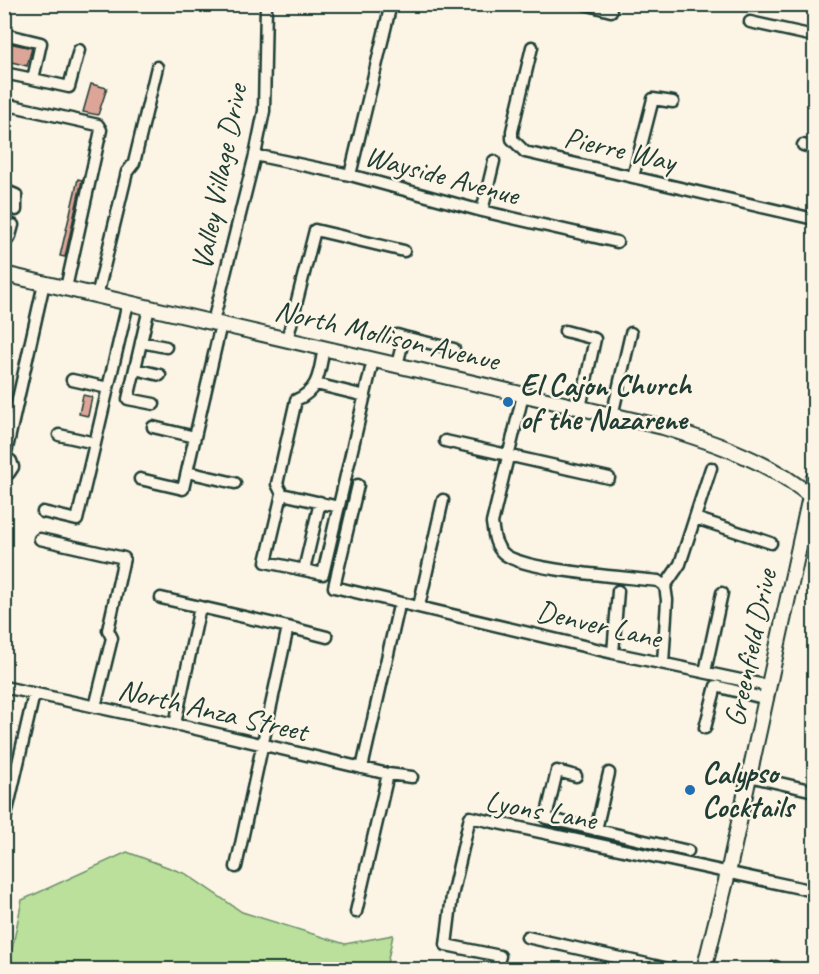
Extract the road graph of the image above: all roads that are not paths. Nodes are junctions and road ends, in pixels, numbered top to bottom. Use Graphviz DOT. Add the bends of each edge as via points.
graph roads {
  1 [pos="266,4"];
  2 [pos="391,4"];
  3 [pos="585,4"];
  4 [pos="611,11"];
  5 [pos="750,22"];
  6 [pos="4,34"];
  7 [pos="814,36"];
  8 [pos="531,47"];
  9 [pos="79,50"];
  10 [pos="157,66"];
  11 [pos="4,73"];
  12 [pos="33,79"];
  13 [pos="673,102"];
  14 [pos="4,104"];
  15 [pos="803,145"];
  16 [pos="814,148"];
  17 [pos="255,155"];
  18 [pos="494,161"];
  19 [pos="350,175"];
  20 [pos="633,177"];
  21 [pos="4,193"];
  22 [pos="16,210"];
  23 [pos="482,211"];
  24 [pos="814,219"];
  25 [pos="13,225"];
  26 [pos="617,242"];
  27 [pos="4,244"];
  28 [pos="404,251"];
  29 [pos="4,274"];
  30 [pos="44,283"];
  31 [pos="66,288"];
  32 [pos="97,296"];
  33 [pos="129,303"];
  34 [pos="149,308"];
  35 [pos="217,323"];
  36 [pos="565,332"];
  37 [pos="631,333"];
  38 [pos="287,340"];
  39 [pos="141,342"];
  40 [pos="166,347"];
  41 [pos="324,348"];
  42 [pos="454,349"];
  43 [pos="373,360"];
  44 [pos="397,365"];
  45 [pos="135,369"];
  46 [pos="160,375"];
  47 [pos="72,380"];
  48 [pos="316,384"];
  49 [pos="108,388"];
  50 [pos="524,395"];
  51 [pos="365,396"];
  52 [pos="154,404"];
  53 [pos="580,408"];
  54 [pos="612,416"];
  55 [pos="153,427"];
  56 [pos="59,435"];
  57 [pos="195,437"];
  58 [pos="445,441"];
  59 [pos="95,443"];
  60 [pos="509,455"];
  61 [pos="5,457"];
  62 [pos="711,468"];
  63 [pos="187,472"];
  64 [pos="4,475"];
  65 [pos="609,478"];
  66 [pos="814,478"];
  67 [pos="140,479"];
  68 [pos="235,483"];
  69 [pos="358,485"];
  70 [pos="282,494"];
  71 [pos="812,497"];
  72 [pos="443,500"];
  73 [pos="320,502"];
  74 [pos="339,507"];
  75 [pos="43,512"];
  76 [pos="695,518"];
  77 [pos="40,539"];
  78 [pos="771,543"];
  79 [pos="304,570"];
  80 [pos="664,586"];
  81 [pos="618,591"];
  82 [pos="722,593"];
  83 [pos="161,598"];
  84 [pos="419,606"];
  85 [pos="200,607"];
  86 [pos="398,610"];
  87 [pos="288,627"];
  88 [pos="327,637"];
  89 [pos="613,652"];
  90 [pos="663,663"];
  91 [pos="705,672"];
  92 [pos="4,687"];
  93 [pos="768,693"];
  94 [pos="34,694"];
  95 [pos="95,708"];
  96 [pos="175,724"];
  97 [pos="705,728"];
  98 [pos="262,745"];
  99 [pos="362,768"];
  100 [pos="609,773"];
  101 [pos="388,774"];
  102 [pos="576,776"];
  103 [pos="749,776"];
  104 [pos="412,777"];
  105 [pos="814,791"];
  106 [pos="4,824"];
  107 [pos="596,830"];
  108 [pos="688,851"];
  109 [pos="236,867"];
  110 [pos="728,873"];
  111 [pos="814,891"];
  112 [pos="356,912"];
  113 [pos="527,937"];
  114 [pos="496,969"];
  115 [pos="673,969"];
  116 [pos="704,969"];
  1 -- 17 [label="street, Valley Village Drive" via="264,111"];
  2 -- 19 [label="street"];
  3 -- 4 [label="street"];
  5 -- 7 [label="street"];
  6 -- 12 [label="street" via="41,43"];
  8 -- 20 [label="street, Pierre Way" via="512,131 515,143 525,152"];
  9 -- 12 [label="street" via="69,87"];
  10 -- 32 [label="street"];
  11 -- 12 [label="street"];
  13 -- 20 [label="street" via="653,99"];
  14 -- 31 [label="street" via="98,125 101,129"];
  15 -- 16 [label="street"];
  17 -- 19 [label="street, Wayside Avenue"];
  17 -- 35 [label="street, Valley Village Drive"];
  18 -- 23 [label="street"];
  19 -- 23 [label="street, Wayside Avenue"];
  20 -- 24 [label="street, Pierre Way"];
  21 -- 22 [label="street" via="16,195"];
  23 -- 26 [label="street, Wayside Avenue"];
  25 -- 27 [label="street"];
  28 -- 38 [label="street" via="315,230"];
  29 -- 30 [label="main road, North Mollison Avenue"];
  30 -- 31 [label="main road, North Mollison Avenue"];
  30 -- 61 [label="street"];
  31 -- 32 [label="main road, North Mollison Avenue"];
  32 -- 33 [label="main road, North Mollison Avenue"];
  33 -- 34 [label="main road, North Mollison Avenue"];
  33 -- 49 [label="street"];
  34 -- 35 [label="main road, North Mollison Avenue"];
  34 -- 39 [label="street"];
  35 -- 38 [label="main road, North Mollison Avenue"];
  35 -- 57 [label="street, Valley Village Drive"];
  36 -- 53 [label="street" via="595,339"];
  37 -- 54 [label="street"];
  38 -- 41 [label="main road, North Mollison Avenue"];
  39 -- 40 [label="street"];
  39 -- 45 [label="street"];
  41 -- 43 [label="main road, North Mollison Avenue"];
  41 -- 48 [label="street"];
  42 -- 44 [label="street" via="400,336"];
  43 -- 44 [label="main road, North Mollison Avenue"];
  43 -- 51 [label="street"];
  44 -- 50 [label="main road, North Mollison Avenue"];
  45 -- 46 [label="street"];
  45 -- 52 [label="street" via="128,399"];
  47 -- 49 [label="street"];
  48 -- 51 [label="street"];
  48 -- 70 [label="street" via="296,400 277,484"];
  49 -- 59 [label="street"];
  50 -- 53 [label="main road, North Mollison Avenue"];
  50 -- 60 [label="street"];
  51 -- 74 [label="street"];
  53 -- 54 [label="main road, North Mollison Avenue"];
  54 -- 71 [label="main road, North Mollison Avenue" via="716,443 751,459"];
  55 -- 57 [label="street"];
  56 -- 59 [label="street"];
  57 -- 63 [label="street, Valley Village Drive"];
  58 -- 60 [label="street"];
  59 -- 75 [label="street" via="77,520"];
  60 -- 65 [label="street"];
  60 -- 80 [label="street" via="492,523 495,543 504,554 546,568 658,581"];
  61 -- 64 [label="street" via="12,467"];
  62 -- 76 [label="street"];
  63 -- 67 [label="street" via="183,489"];
  63 -- 68 [label="street"];
  66 -- 71 [label="main road, Greenfield Drive"];
  69 -- 84 [label="street, Denver Lane" via="334,587"];
  70 -- 73 [label="street"];
  70 -- 79 [label="street" via="266,562"];
  71 -- 93 [label="main road, Greenfield Drive"];
  72 -- 84 [label="street"];
  73 -- 74 [label="street"];
  73 -- 79 [label="street"];
  74 -- 79 [label="street" via="323,574"];
  76 -- 78 [label="street"];
  76 -- 80 [label="street" via="680,564"];
  77 -- 95 [label="street" via="124,558 108,630 112,638"];
  80 -- 90 [label="street" via="667,600"];
  81 -- 89 [label="street"];
  82 -- 91 [label="street"];
  83 -- 85 [label="street"];
  84 -- 89 [label="street, Denver Lane"];
  85 -- 87 [label="street"];
  85 -- 96 [label="street"];
  86 -- 99 [label="street"];
  87 -- 88 [label="street"];
  87 -- 98 [label="street"];
  89 -- 90 [label="street, Denver Lane"];
  90 -- 91 [label="street, Denver Lane"];
  91 -- 93 [label="street, Denver Lane"];
  92 -- 94 [label="street, North Anza Street"];
  93 -- 97 [label="street" via="717,685"];
  93 -- 103 [label="main road, Greenfield Drive"];
  94 -- 95 [label="street, North Anza Street"];
  94 -- 106 [label="street"];
  95 -- 96 [label="street, North Anza Street"];
  96 -- 98 [label="street, North Anza Street"];
  98 -- 99 [label="street, North Anza Street"];
  98 -- 109 [label="street"];
  99 -- 101 [label="street, North Anza Street"];
  100 -- 107 [label="street"];
  101 -- 104 [label="street, North Anza Street"];
  101 -- 112 [label="street"];
  102 -- 107 [label="street" via="557,771 546,818"];
  103 -- 105 [label="street"];
  103 -- 110 [label="main road, Greenfield Drive"];
  107 -- 108 [label="street"];
  110 -- 111 [label="street"];
  110 -- 114 [label="street, Lyons Lane" via="470,817 452,896 446,945 500,956"];
  110 -- 116 [label="main road, Greenfield Drive"];
  113 -- 115 [label="street"];
}
